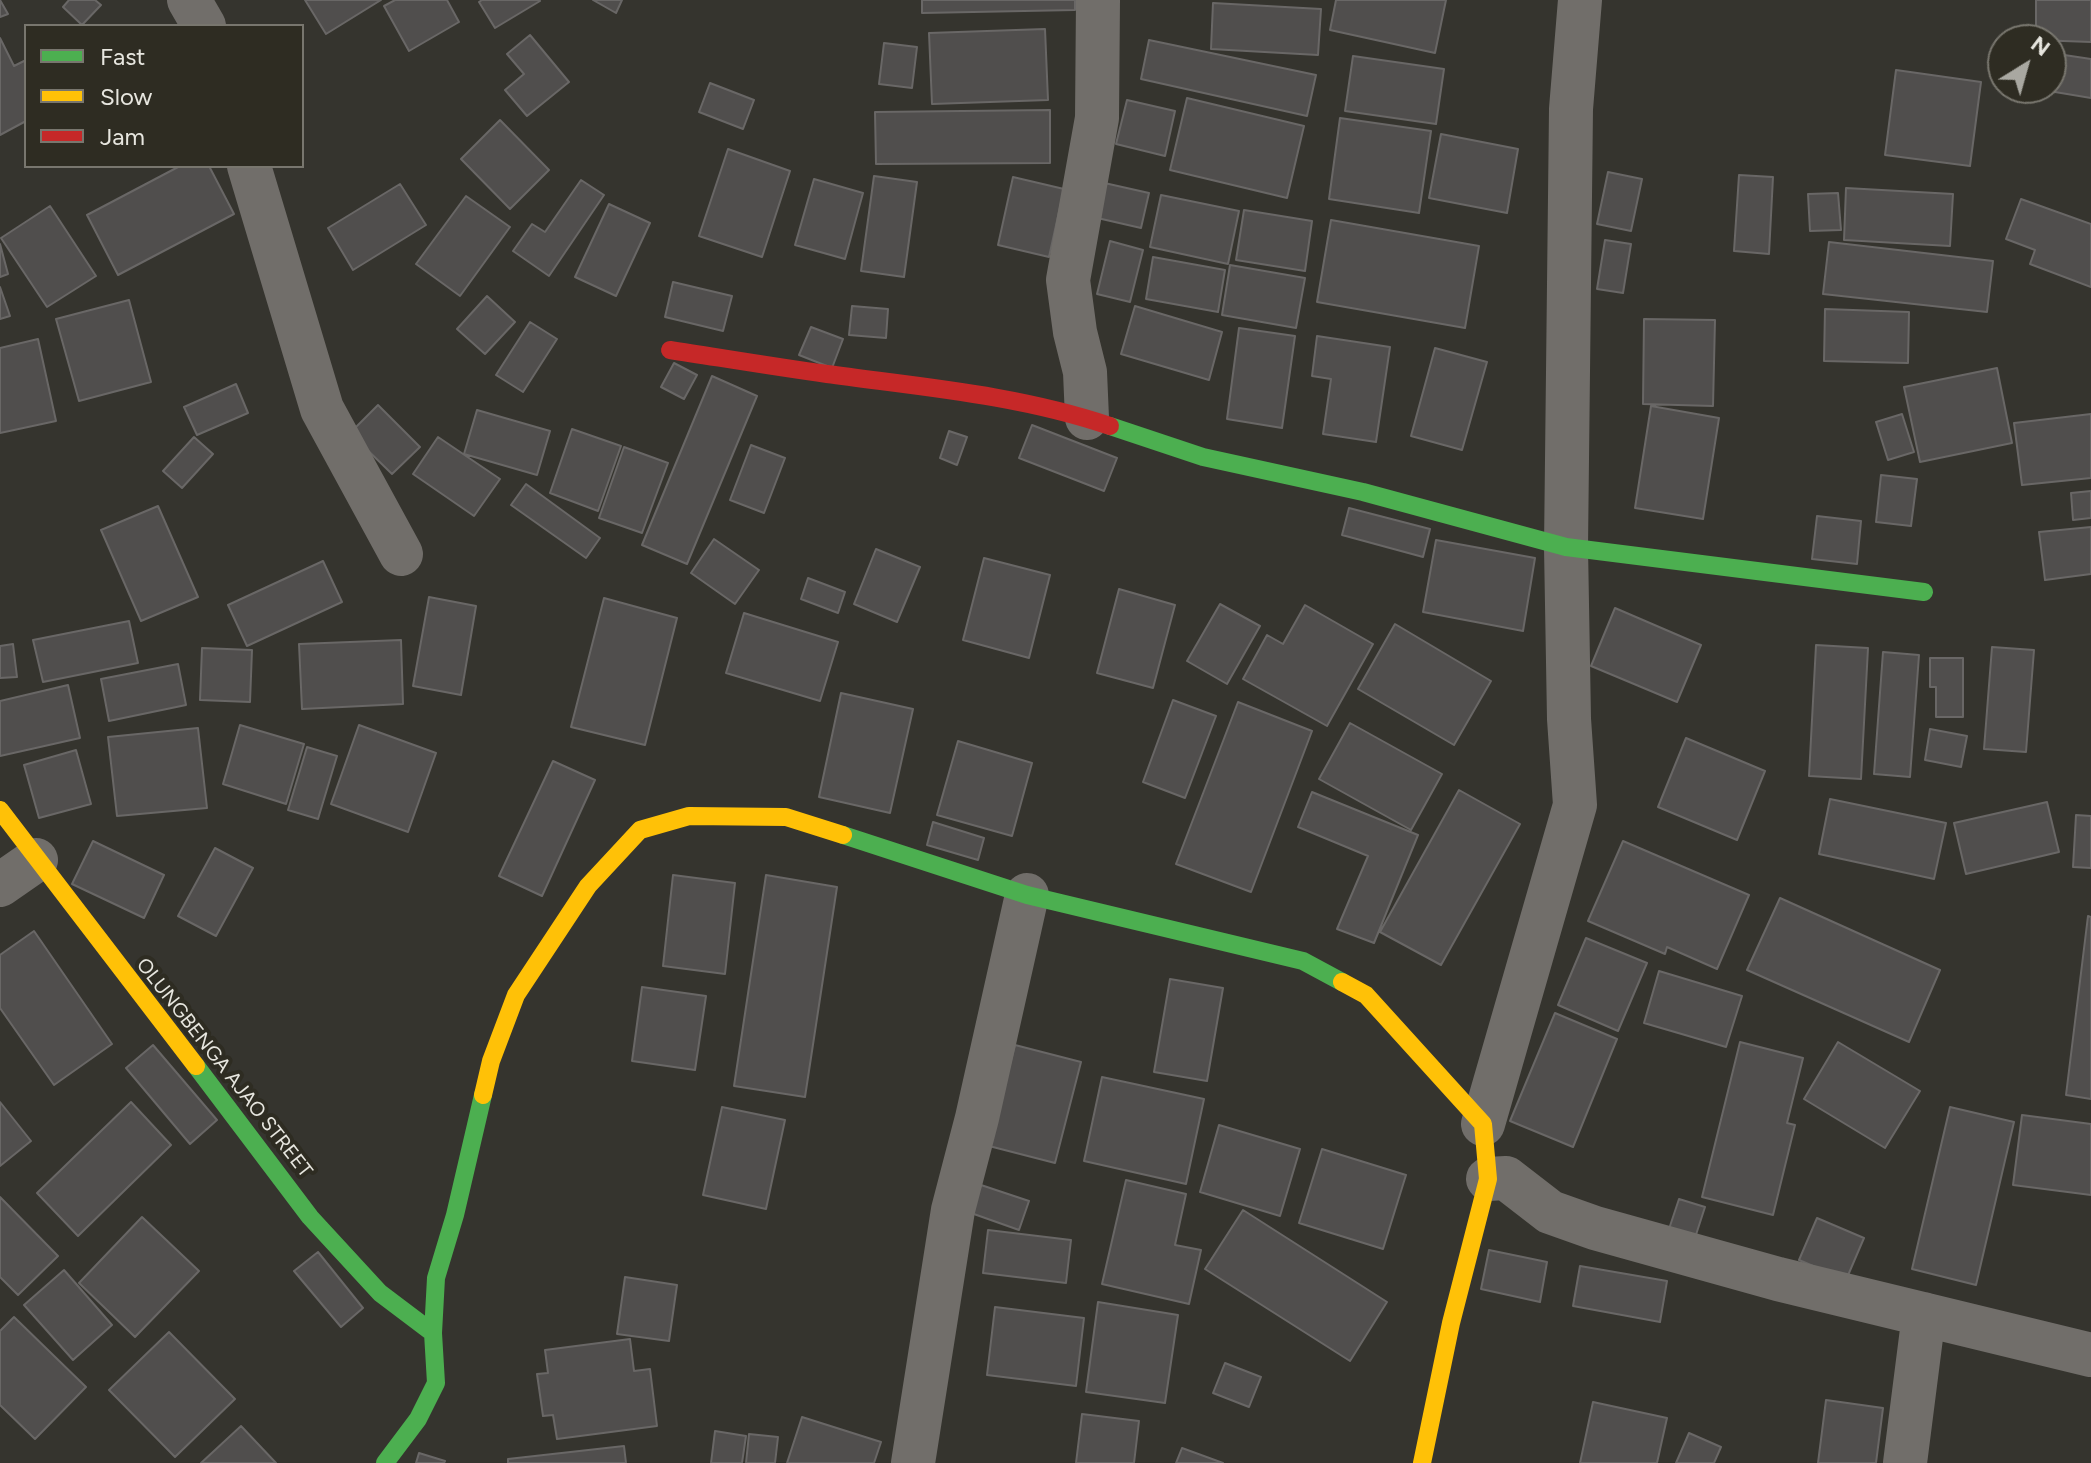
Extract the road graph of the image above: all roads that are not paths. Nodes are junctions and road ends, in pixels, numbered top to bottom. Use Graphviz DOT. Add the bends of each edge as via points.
graph roads {
  1 [pos="189,0"];
  2 [pos="1098,0"];
  3 [pos="1580,0"];
  4 [pos="203,24"];
  5 [pos="250,168"];
  6 [pos="670,350"];
  7 [pos="1087,418"];
  8 [pos="1566,547"];
  9 [pos="401,554"];
  10 [pos="1924,592"];
  11 [pos="0,810"];
  12 [pos="36,860"];
  13 [pos="0,885"];
  14 [pos="1027,895"];
  15 [pos="1483,1124"];
  16 [pos="1488,1179"];
  17 [pos="1924,1314"];
  18 [pos="433,1333"];
  19 [pos="2091,1355"];
  20 [pos="385,1463"];
  21 [pos="913,1463"];
  22 [pos="1422,1463"];
  23 [pos="1905,1463"];
  1 -- 4 [label="street"];
  2 -- 7 [label="street" via="1097,118 1068,280 1085,372"];
  3 -- 8 [label="street" via="1571,109"];
  5 -- 9 [label="street" via="322,409"];
  6 -- 7 [label="street" via="969,392"];
  7 -- 8 [label="street" via="1203,457 1363,492"];
  8 -- 10 [label="street"];
  8 -- 15 [label="street" via="1575,805"];
  11 -- 12 [label="street, OLUNGBENGA AJAO STREET"];
  12 -- 13 [label="street"];
  12 -- 18 [label="street, OLUNGBENGA AJAO STREET" via="310,1217 380,1293"];
  14 -- 15 [label="street" via="1303,961 1366,995"];
  14 -- 18 [label="street" via="786,817 689,816 640,830 588,886 516,995 491,1061 442,1253"];
  14 -- 21 [label="street" via="953,1210"];
  15 -- 16 [label="street"];
  16 -- 17 [label="street" via="1506,1178 1550,1212 1595,1228"];
  16 -- 22 [label="street"];
  17 -- 19 [label="street"];
  17 -- 23 [label="street"];
  18 -- 20 [label="street" via="436,1383 418,1419"];
}
